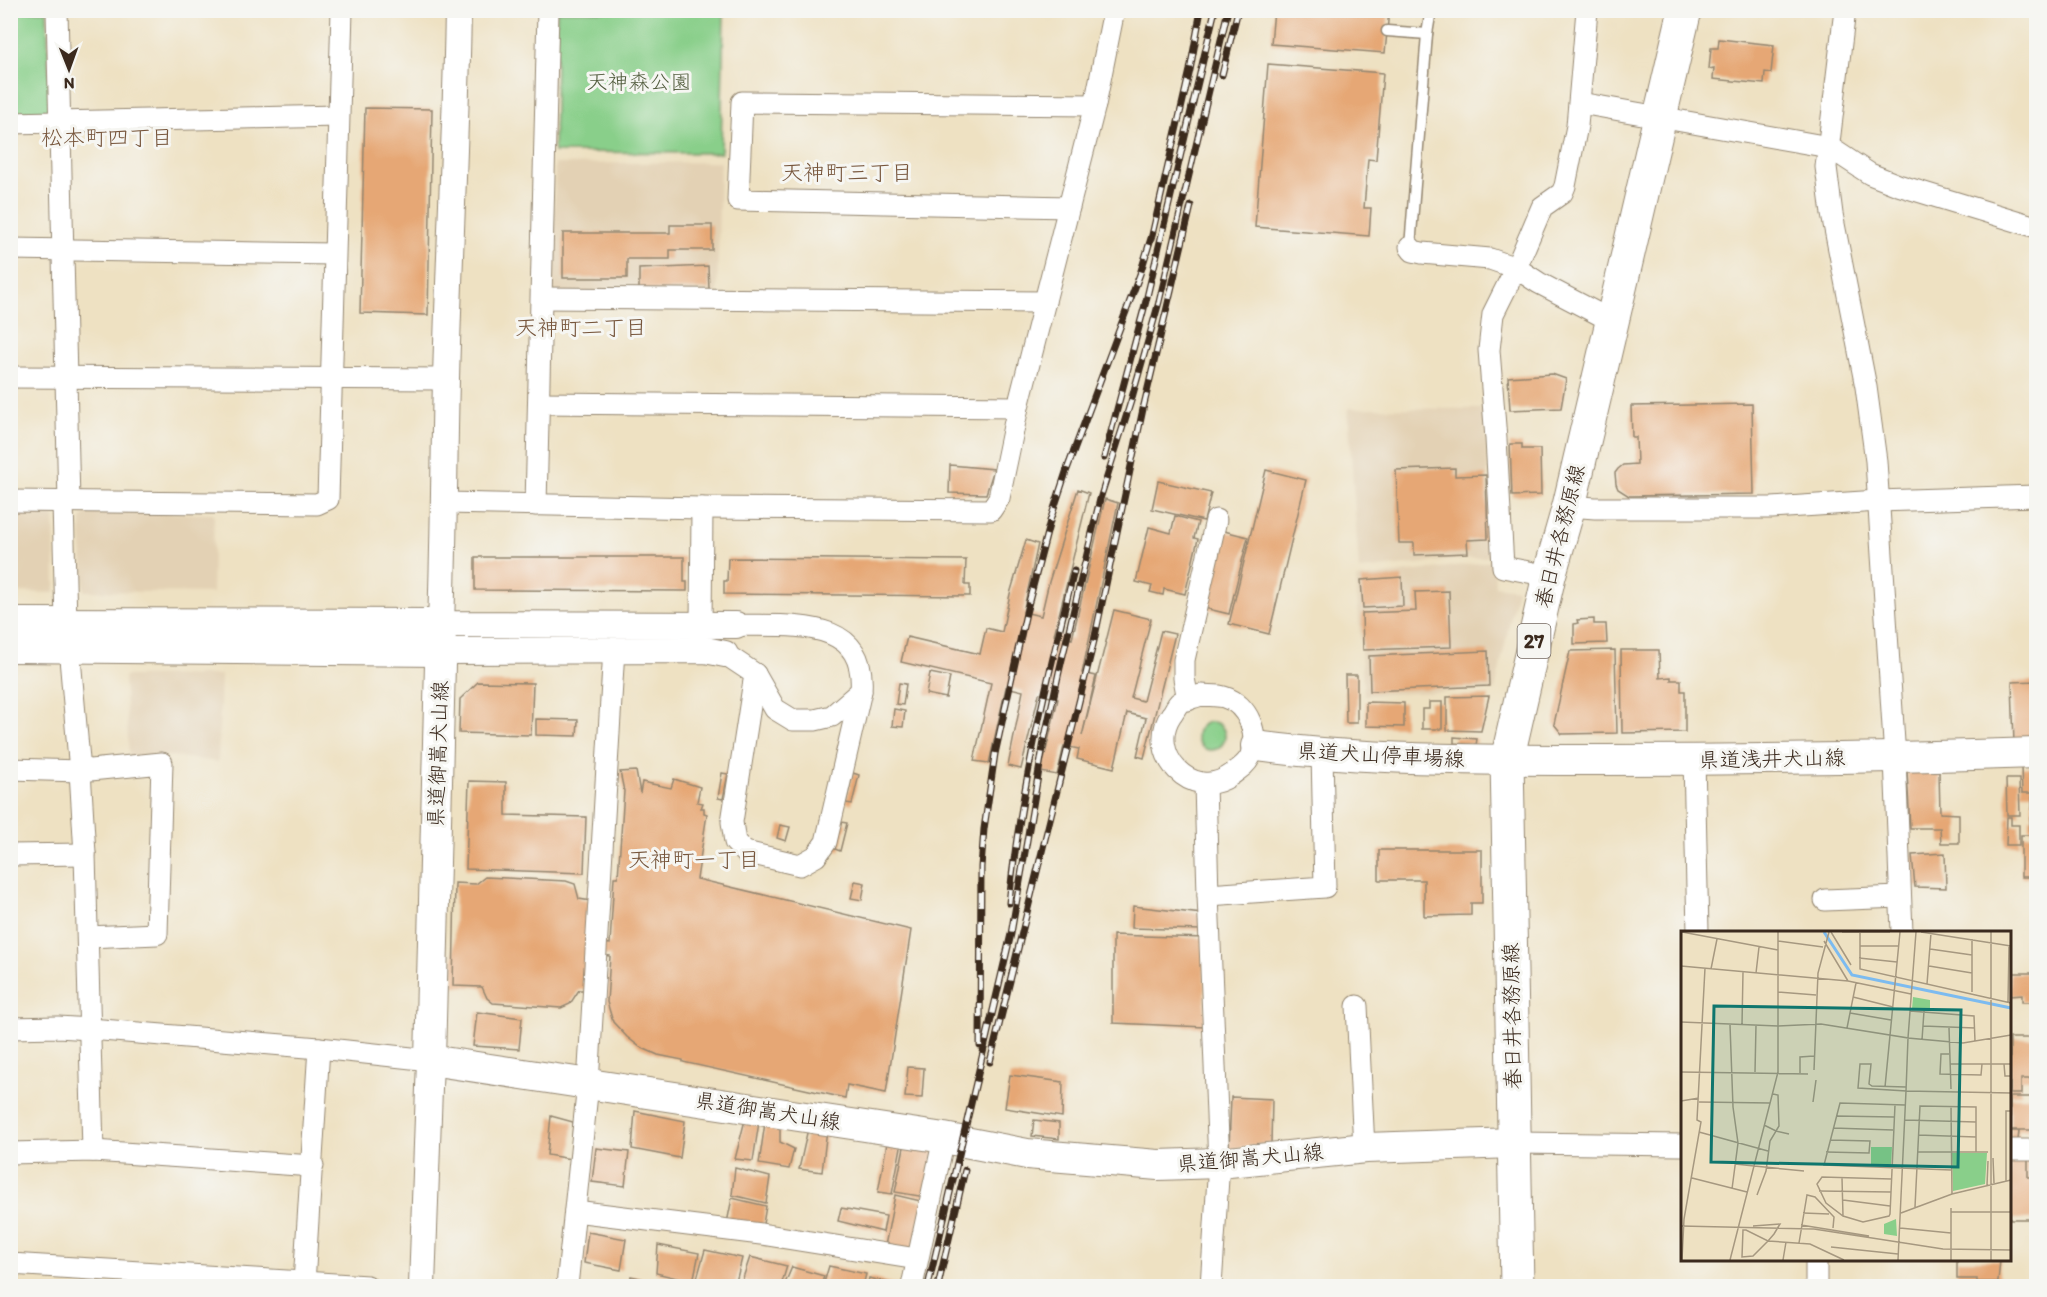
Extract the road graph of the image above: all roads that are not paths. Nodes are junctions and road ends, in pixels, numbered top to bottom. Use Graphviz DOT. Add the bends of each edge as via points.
graph roads {
  1 [pos="57,10"];
  2 [pos="342,10"];
  3 [pos="458,10"];
  4 [pos="548,10"];
  5 [pos="1114,10"];
  6 [pos="1431,10"];
  7 [pos="1587,10"];
  8 [pos="1684,10"];
  9 [pos="1845,10"];
  10 [pos="1387,31"];
  11 [pos="1427,34"];
  12 [pos="1580,103"];
  13 [pos="1095,105"];
  14 [pos="338,116"];
  15 [pos="1659,118"];
  16 [pos="60,122"];
  17 [pos="10,123"];
  18 [pos="1829,147"];
  19 [pos="1069,207"];
  20 [pos="2037,227"];
  21 [pos="1410,247"];
  22 [pos="10,249"];
  23 [pos="63,250"];
  24 [pos="334,254"];
  25 [pos="1516,268"];
  26 [pos="542,298"];
  27 [pos="1046,302"];
  28 [pos="1612,321"];
  29 [pos="10,376"];
  30 [pos="66,377"];
  31 [pos="331,379"];
  32 [pos="446,379"];
  33 [pos="539,402"];
  34 [pos="1018,407"];
  35 [pos="2037,496"];
  36 [pos="10,501"];
  37 [pos="1878,501"];
  38 [pos="66,502"];
  39 [pos="446,503"];
  40 [pos="536,505"];
  41 [pos="1569,506"];
  42 [pos="702,508"];
  43 [pos="1216,520"];
  44 [pos="1549,576"];
  45 [pos="10,623"];
  46 [pos="700,625"];
  47 [pos="736,625"];
  48 [pos="68,635"];
  49 [pos="441,638"];
  50 [pos="10,647"];
  51 [pos="614,649"];
  52 [pos="725,654"];
  53 [pos="755,674"];
  54 [pos="861,691"];
  55 [pos="1188,700"];
  56 [pos="1256,746"];
  57 [pos="2037,753"];
  58 [pos="1322,754"];
  59 [pos="1895,758"];
  60 [pos="1507,760"];
  61 [pos="1694,760"];
  62 [pos="10,769"];
  63 [pos="80,771"];
  64 [pos="1205,784"];
  65 [pos="85,854"];
  66 [pos="10,855"];
  67 [pos="1208,895"];
  68 [pos="1900,897"];
  69 [pos="1825,900"];
  70 [pos="1698,931"];
  71 [pos="1902,931"];
  72 [pos="88,937"];
  73 [pos="1357,1006"];
  74 [pos="10,1028"];
  75 [pos="90,1029"];
  76 [pos="319,1048"];
  77 [pos="430,1060"];
  78 [pos="588,1084"];
  79 [pos="944,1138"];
  80 [pos="1514,1143"];
  81 [pos="1681,1145"];
  82 [pos="1364,1148"];
  83 [pos="2011,1150"];
  84 [pos="2037,1150"];
  85 [pos="93,1151"];
  86 [pos="10,1153"];
  87 [pos="1219,1163"];
  88 [pos="313,1166"];
  89 [pos="575,1211"];
  90 [pos="917,1259"];
  91 [pos="1816,1261"];
  92 [pos="10,1264"];
  93 [pos="304,1283"];
  94 [pos="367,1287"];
  95 [pos="422,1287"];
  96 [pos="567,1287"];
  97 [pos="912,1287"];
  98 [pos="1211,1287"];
  99 [pos="1518,1287"];
  100 [pos="1816,1287"];
  1 -- 16 [label="street"];
  2 -- 14 [label="street"];
  3 -- 32 [label="street"];
  4 -- 26 [label="street"];
  5 -- 13 [label="street"];
  6 -- 11 [label="lane"];
  7 -- 12 [label="street"];
  8 -- 15 [label="main road, 春日井各務原線 / 27"];
  9 -- 18 [label="street"];
  10 -- 11 [label="lane"];
  11 -- 21 [label="lane"];
  12 -- 15 [label="street"];
  12 -- 25 [label="street" via="1565,186 1562,193 1542,207"];
  13 -- 19 [label="street"];
  13 -- 19 [label="street" via="742,102 738,200"];
  14 -- 16 [label="street"];
  14 -- 24 [label="street"];
  15 -- 18 [label="street"];
  15 -- 28 [label="main road, 春日井各務原線 / 27"];
  16 -- 17 [label="street"];
  16 -- 23 [label="street"];
  18 -- 20 [label="street" via="1880,178"];
  18 -- 37 [label="street" via="1828,194 1866,387"];
  19 -- 27 [label="street"];
  21 -- 25 [label="street" via="1422,253 1490,259"];
  22 -- 23 [label="street"];
  23 -- 24 [label="street"];
  23 -- 30 [label="street"];
  24 -- 31 [label="street"];
  25 -- 28 [label="street"];
  25 -- 44 [label="street" via="1493,314 1489,350 1503,567"];
  26 -- 27 [label="street"];
  26 -- 33 [label="street"];
  27 -- 34 [label="street"];
  28 -- 41 [label="main road, 春日井各務原線 / 27"];
  29 -- 30 [label="street"];
  30 -- 31 [label="street"];
  30 -- 38 [label="street"];
  31 -- 32 [label="street"];
  31 -- 38 [label="street" via="328,500 317,504"];
  32 -- 39 [label="street"];
  33 -- 34 [label="street"];
  33 -- 40 [label="street"];
  34 -- 42 [label="street" via="999,498 991,510"];
  35 -- 37 [label="street"];
  36 -- 38 [label="street"];
  37 -- 41 [label="street" via="1772,508"];
  37 -- 59 [label="street"];
  38 -- 48 [label="street"];
  39 -- 40 [label="street"];
  39 -- 49 [label="street"];
  40 -- 42 [label="street"];
  41 -- 44 [label="main road, 春日井各務原線 / 27"];
  42 -- 46 [label="street"];
  43 -- 55 [label="street" via="1184,660"];
  44 -- 60 [label="main road, 春日井各務原線 / 27"];
  45 -- 48 [label="main road, 県道御嵩犬山線"];
  46 -- 47 [label="street"];
  46 -- 49 [label="street"];
  47 -- 54 [label="street" via="821,629 840,637 859,659"];
  48 -- 49 [label="main road, 県道御嵩犬山線"];
  48 -- 50 [label="main road, 県道御嵩犬山線"];
  48 -- 63 [label="street"];
  49 -- 51 [label="street"];
  49 -- 77 [label="main road, 県道御嵩犬山線"];
  51 -- 52 [label="street" via="705,650"];
  51 -- 78 [label="street"];
  52 -- 53 [label="street"];
  53 -- 54 [label="street" via="775,710 793,720 832,716"];
  53 -- 54 [label="street" via="732,822 735,842 745,852 800,865 816,856 826,842"];
  55 -- 56 [label="street" via="1201,695 1225,697 1242,709 1253,727"];
  55 -- 64 [label="street" via="1179,703 1167,723 1164,745 1178,771"];
  56 -- 58 [label="main road, 県道犬山停車場線"];
  56 -- 64 [label="street" via="1247,764 1226,779"];
  57 -- 59 [label="main road, 県道浅井犬山線"];
  58 -- 60 [label="main road, 県道犬山停車場線"];
  58 -- 67 [label="street" via="1325,887"];
  59 -- 61 [label="main road, 県道浅井犬山線"];
  59 -- 68 [label="street"];
  60 -- 61 [label="main road, 県道浅井犬山線"];
  60 -- 80 [label="main road, 春日井各務原線 / 27"];
  61 -- 70 [label="street"];
  62 -- 63 [label="street"];
  63 -- 65 [label="street"];
  63 -- 72 [label="street" via="162,763 157,934"];
  64 -- 67 [label="street"];
  65 -- 66 [label="street"];
  65 -- 72 [label="street"];
  67 -- 87 [label="street"];
  68 -- 69 [label="street"];
  68 -- 71 [label="street"];
  72 -- 75 [label="street"];
  73 -- 82 [label="street"];
  74 -- 75 [label="street"];
  75 -- 76 [label="street"];
  75 -- 85 [label="street"];
  76 -- 77 [label="street"];
  76 -- 88 [label="street"];
  77 -- 78 [label="main road, 県道御嵩犬山線"];
  77 -- 95 [label="street"];
  78 -- 79 [label="main road, 県道御嵩犬山線"];
  78 -- 89 [label="street"];
  79 -- 87 [label="main road, 県道御嵩犬山線" via="1028,1154 1158,1165"];
  79 -- 90 [label="street"];
  80 -- 81 [label="street"];
  80 -- 82 [label="main road, 県道御嵩犬山線"];
  80 -- 99 [label="main road, 春日井各務原線 / 27"];
  82 -- 87 [label="main road, 県道御嵩犬山線"];
  83 -- 84 [label="street"];
  85 -- 86 [label="street"];
  85 -- 88 [label="street"];
  87 -- 98 [label="street"];
  88 -- 93 [label="street"];
  89 -- 90 [label="street" via="761,1234"];
  89 -- 96 [label="street"];
  90 -- 97 [label="street"];
  91 -- 100 [label="street"];
  92 -- 93 [label="street"];
  93 -- 94 [label="street"];
}
